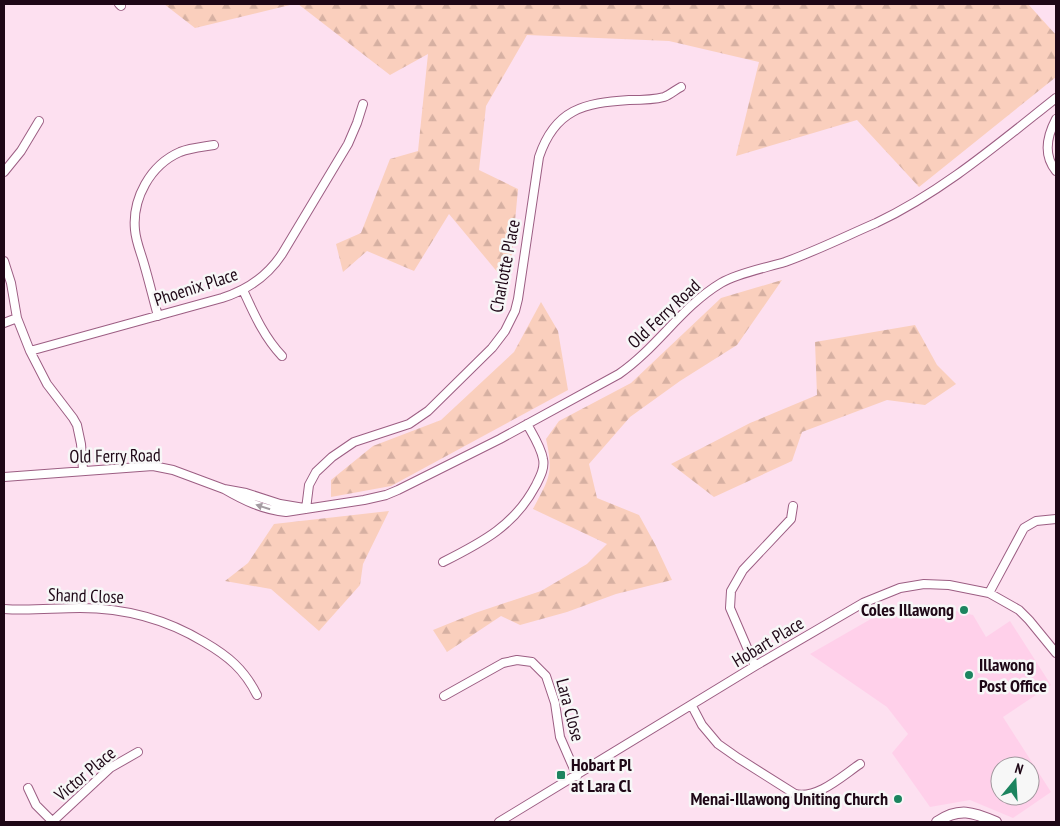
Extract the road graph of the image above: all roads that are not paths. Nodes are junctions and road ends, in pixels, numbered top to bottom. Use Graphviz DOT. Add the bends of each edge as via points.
graph roads {
  1 [pos="680,87"];
  2 [pos="1056,98"];
  3 [pos="363,104"];
  4 [pos="1056,119"];
  5 [pos="38,121"];
  6 [pos="214,145"];
  7 [pos="1056,171"];
  8 [pos="4,172"];
  9 [pos="4,261"];
  10 [pos="243,290"];
  11 [pos="158,316"];
  12 [pos="17,318"];
  13 [pos="4,323"];
  14 [pos="30,351"];
  15 [pos="282,356"];
  16 [pos="527,424"];
  17 [pos="83,470"];
  18 [pos="4,476"];
  19 [pos="793,506"];
  20 [pos="306,508"];
  21 [pos="1056,519"];
  22 [pos="443,562"];
  23 [pos="990,593"];
  24 [pos="4,609"];
  25 [pos="1056,653"];
  26 [pos="755,666"];
  27 [pos="257,695"];
  28 [pos="444,696"];
  29 [pos="692,706"];
  30 [pos="138,752"];
  31 [pos="860,764"];
  32 [pos="577,776"];
  33 [pos="28,788"];
  34 [pos="53,822"];
  35 [pos="500,822"];
  36 [pos="937,822"];
  37 [pos="996,822"];
  1 -- 20 [label="street, Charlotte Place" via="666,96 652,99 585,105 560,121 539,157 516,311 505,332 418,419 354,442 324,464 312,478"];
  2 -- 16 [label="street, Old Ferry Road" via="961,172 910,205 812,251 714,287 629,367"];
  3 -- 10 [label="street, Phoenix Place" via="348,144 282,254 264,276"];
  4 -- 7 [label="street" via="1047,149"];
  5 -- 8 [label="street" via="21,152"];
  6 -- 11 [label="street" via="186,150 167,160 146,182 137,202 137,240"];
  9 -- 12 [label="street"];
  10 -- 11 [label="street, Phoenix Place"];
  10 -- 15 [label="street" via="263,331"];
  11 -- 14 [label="street, Phoenix Place"];
  12 -- 13 [label="street"];
  12 -- 14 [label="street"];
  14 -- 17 [label="street" via="47,384 77,425"];
  16 -- 20 [label="street, Old Ferry Road" via="386,495 335,506"];
  16 -- 22 [label="street" via="544,460 541,476 526,504 483,542"];
  17 -- 18 [label="street, Old Ferry Road"];
  17 -- 20 [label="street, Old Ferry Road" via="153,466 173,470 269,509 286,512"];
  19 -- 26 [label="street" via="791,519 743,570 731,591 730,608"];
  21 -- 23 [label="street" via="1036,520 1024,528"];
  23 -- 25 [label="street, Hobart Place" via="1018,610"];
  23 -- 26 [label="street, Hobart Place" via="936,584 888,592 863,603"];
  24 -- 27 [label="street, Shand Close" via="105,609 158,620 183,630 233,661"];
  26 -- 29 [label="street, Hobart Place"];
  28 -- 32 [label="street, Lara Close" via="503,663 517,660 532,662 546,676 555,703 560,737"];
  29 -- 31 [label="street" via="702,726 718,744 795,794 805,796 818,791"];
  29 -- 32 [label="street, Hobart Place"];
  30 -- 34 [label="street, Victor Place" via="110,768"];
  32 -- 35 [label="street, Hobart Place"];
  33 -- 34 [label="street" via="36,805"];
  36 -- 37 [label="street" via="961,812"];
}
